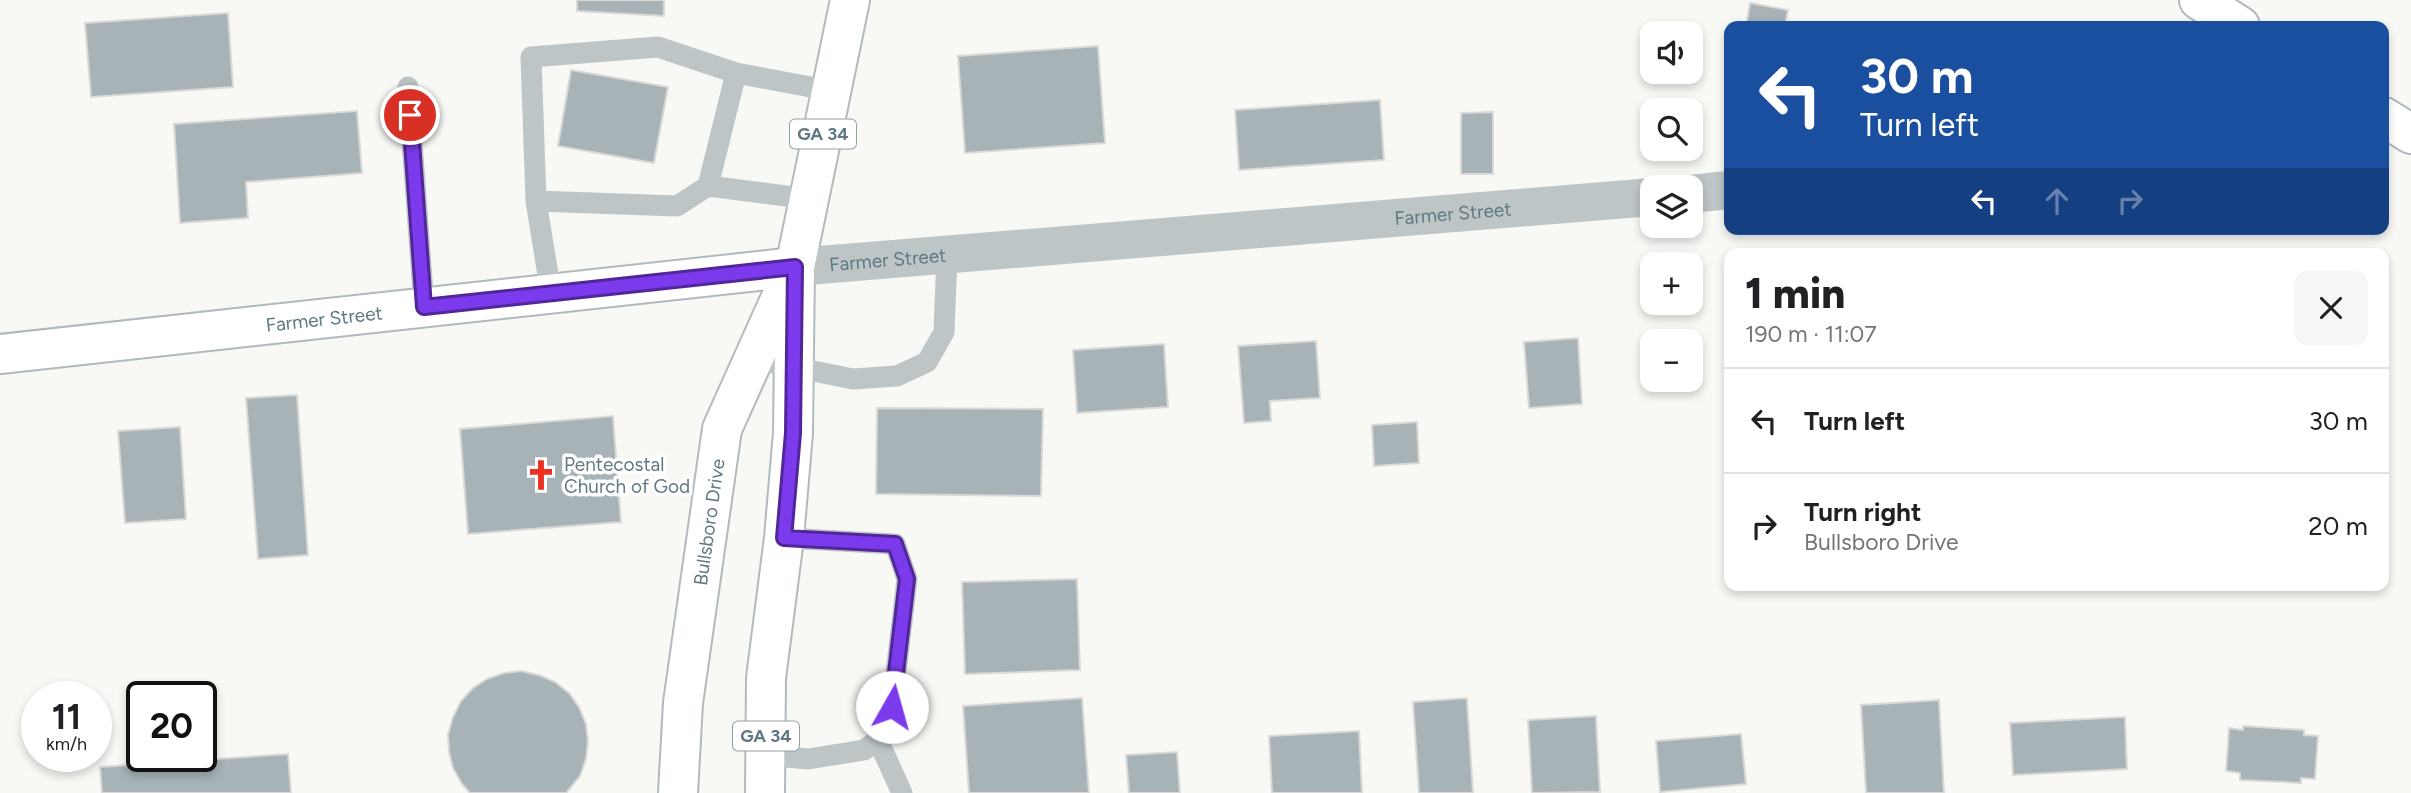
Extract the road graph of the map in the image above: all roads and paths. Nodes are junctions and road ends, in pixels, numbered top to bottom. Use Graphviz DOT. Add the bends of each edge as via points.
graph roads {
  1 [pos="850,0"];
  2 [pos="2200,0"];
  3 [pos="2232,21"];
  4 [pos="736,73"];
  5 [pos="408,87"];
  6 [pos="832,91"];
  7 [pos="2389,120"];
  8 [pos="2411,134"];
  9 [pos="2389,136"];
  10 [pos="708,186"];
  11 [pos="1724,191"];
  12 [pos="1703,193"];
  13 [pos="1640,198"];
  14 [pos="808,199"];
  15 [pos="536,201"];
  16 [pos="947,254"];
  17 [pos="795,267"];
  18 [pos="551,293"];
  19 [pos="424,307"];
  20 [pos="0,354"];
  21 [pos="754,359"];
  22 [pos="794,367"];
  23 [pos="784,538"];
  24 [pos="878,740"];
  25 [pos="766,755"];
  26 [pos="678,793"];
  27 [pos="765,793"];
  28 [pos="902,793"];
  1 -- 6 [label="main road, Bullsboro Drive / GA 34"];
  2 -- 3 [label="main road"];
  4 -- 6 [label="lane"];
  4 -- 10 [label="lane"];
  4 -- 15 [label="lane" via="658,47 531,57"];
  5 -- 19 [label="lane"];
  6 -- 14 [label="main road, Bullsboro Drive / GA 34"];
  7 -- 8 [label="main road"];
  8 -- 9 [label="street"];
  10 -- 14 [label="lane"];
  10 -- 15 [label="lane" via="677,206"];
  11 -- 12 [label="street"];
  13 -- 16 [label="street, Farmer Street"];
  14 -- 17 [label="main road, Bullsboro Drive / GA 34"];
  15 -- 18 [label="lane"];
  16 -- 17 [label="street, Farmer Street"];
  16 -- 22 [label="lane" via="944,332 927,362 897,376 853,379"];
  17 -- 18 [label="main road, Farmer Street"];
  17 -- 21 [label="main road, Bullsboro Drive / GA 34"];
  17 -- 22 [label="main road, Bullsboro Drive / GA 34"];
  18 -- 19 [label="main road, Farmer Street"];
  19 -- 20 [label="main road, Farmer Street"];
  21 -- 22 [label="lane"];
  21 -- 26 [label="main road, Bullsboro Drive / GA 34" via="722,429 683,704"];
  22 -- 23 [label="main road, Bullsboro Drive / GA 34"];
  23 -- 24 [label="lane" via="895,544 907,579 889,733"];
  23 -- 25 [label="main road, Bullsboro Drive / GA 34" via="766,678"];
  24 -- 25 [label="lane" via="864,750 808,759"];
  24 -- 28 [label="lane"];
  25 -- 27 [label="main road, Bullsboro Drive / GA 34"];
}
